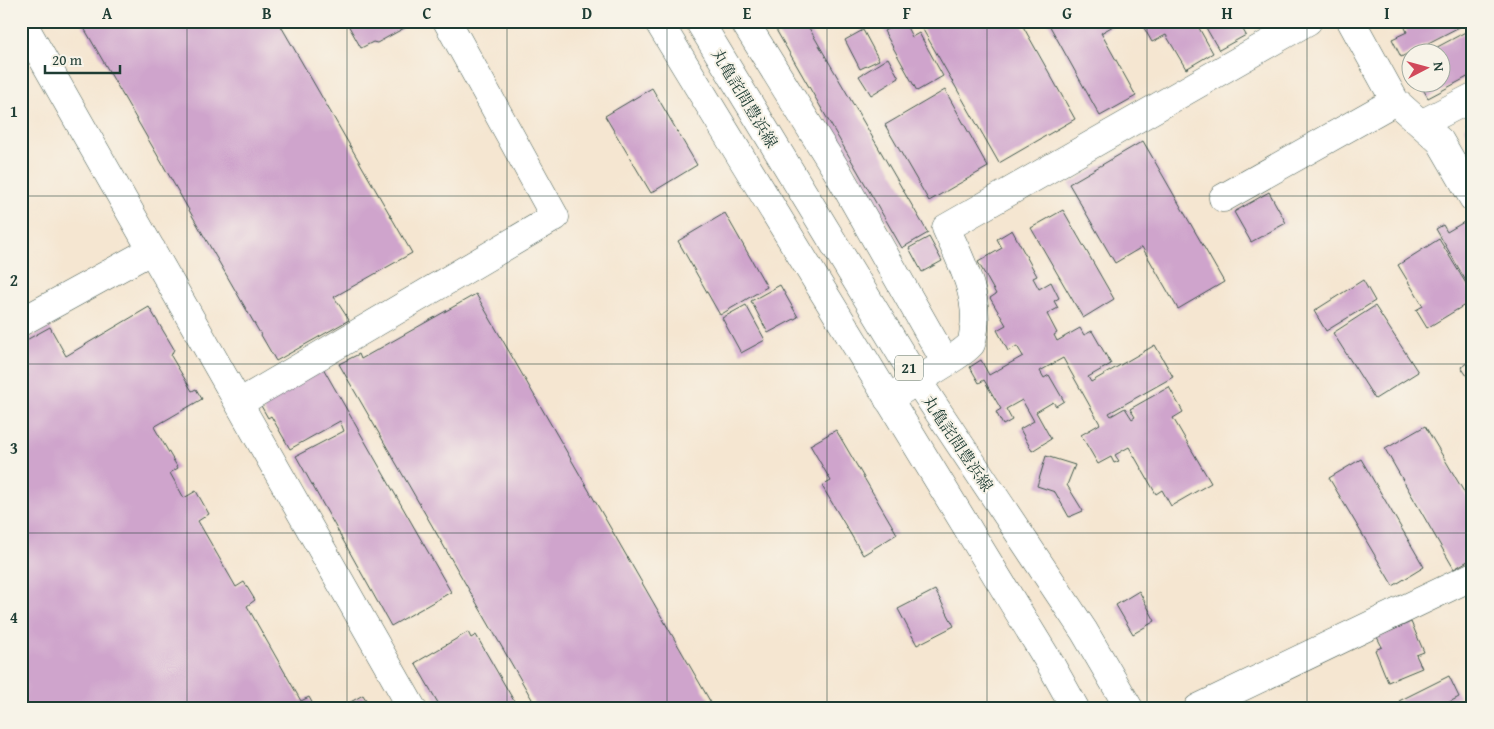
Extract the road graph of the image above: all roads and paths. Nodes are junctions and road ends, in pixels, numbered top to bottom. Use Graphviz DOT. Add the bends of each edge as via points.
graph roads {
  1 [pos="447,21"];
  2 [pos="658,21"];
  3 [pos="698,21"];
  4 [pos="744,21"];
  5 [pos="1308,21"];
  6 [pos="1351,21"];
  7 [pos="29,27"];
  8 [pos="1473,97"];
  9 [pos="1395,101"];
  10 [pos="1421,124"];
  11 [pos="1223,198"];
  12 [pos="1473,198"];
  13 [pos="152,250"];
  14 [pos="21,322"];
  15 [pos="946,362"];
  16 [pos="917,381"];
  17 [pos="888,400"];
  18 [pos="239,403"];
  19 [pos="1473,576"];
  20 [pos="412,708"];
  21 [pos="1075,708"];
  22 [pos="1129,708"];
  23 [pos="1198,708"];
  1 -- 18 [label="main road" via="555,217"];
  2 -- 17 [label="main road, 21"];
  3 -- 16 [label="main road, 丸亀詫間豊浜線 / 21"];
  4 -- 15 [label="main road" via="837,170"];
  5 -- 15 [label="main road" via="946,228 972,293 975,316 972,342"];
  6 -- 9 [label="main road"];
  7 -- 13 [label="main road"];
  8 -- 10 [label="main road"];
  9 -- 10 [label="main road"];
  9 -- 11 [label="main road"];
  10 -- 12 [label="main road" via="1440,141"];
  13 -- 14 [label="main road"];
  13 -- 18 [label="main road"];
  15 -- 16 [label="main road"];
  16 -- 17 [label="main road"];
  16 -- 22 [label="main road, 丸亀詫間豊浜線 / 21" via="1084,631"];
  17 -- 21 [label="main road, 21"];
  18 -- 20 [label="main road"];
  19 -- 23 [label="main road"];
}
